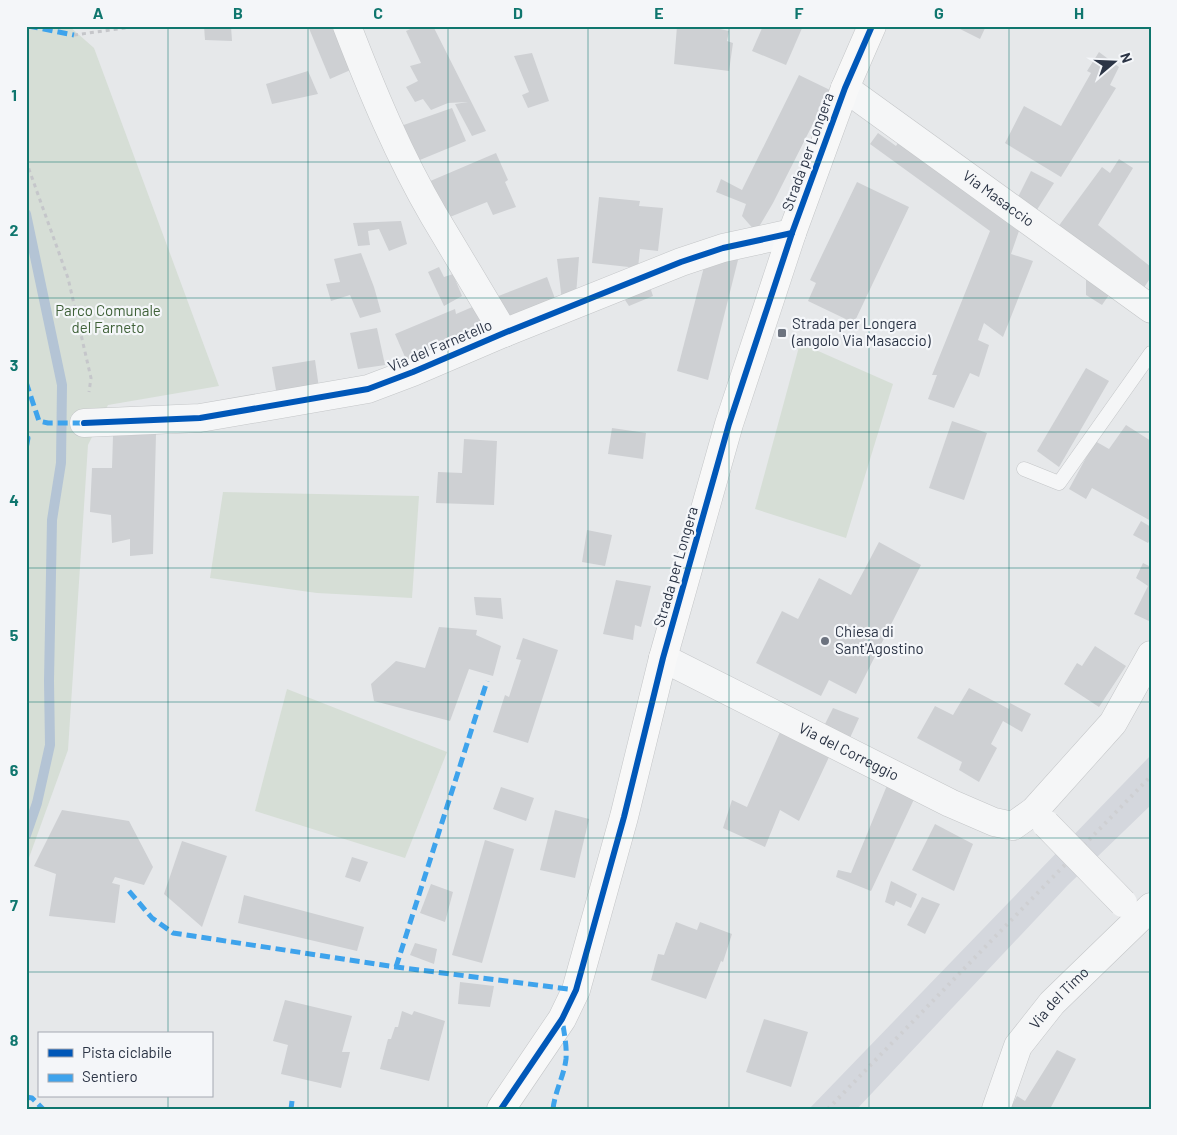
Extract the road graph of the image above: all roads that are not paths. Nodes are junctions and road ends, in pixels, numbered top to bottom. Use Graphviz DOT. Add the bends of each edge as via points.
graph roads {
  1 [pos="347,26"];
  2 [pos="872,26"];
  3 [pos="845,88"];
  4 [pos="792,232"];
  5 [pos="1151,309"];
  6 [pos="504,333"];
  7 [pos="1151,353"];
  8 [pos="84,423"];
  9 [pos="1024,470"];
  10 [pos="1151,655"];
  11 [pos="663,658"];
  12 [pos="1040,818"];
  13 [pos="1137,909"];
  14 [pos="501,1109"];
  15 [pos="996,1109"];
  1 -- 6 [label="street, Via del Farnetello" via="391,132 420,190"];
  2 -- 3 [label="street, Strada per Longera"];
  3 -- 4 [label="street, Strada per Longera"];
  3 -- 5 [label="street, Via Masaccio"];
  4 -- 6 [label="street, Via del Farnetello" via="680,262"];
  4 -- 11 [label="street, Strada per Longera" via="729,424"];
  6 -- 8 [label="street, Via del Farnetello" via="368,389 200,418"];
  7 -- 9 [label="lane" via="1059,483"];
  10 -- 12 [label="street, Via del Correggio" via="1113,723"];
  11 -- 12 [label="street, Via del Correggio" via="958,807 1013,826"];
  11 -- 14 [label="street, Strada per Longera" via="624,817 576,990 562,1019"];
  12 -- 13 [label="street, bridge"];
  13 -- 15 [label="street, Via del Timo" via="1052,1003 1018,1046"];
}
